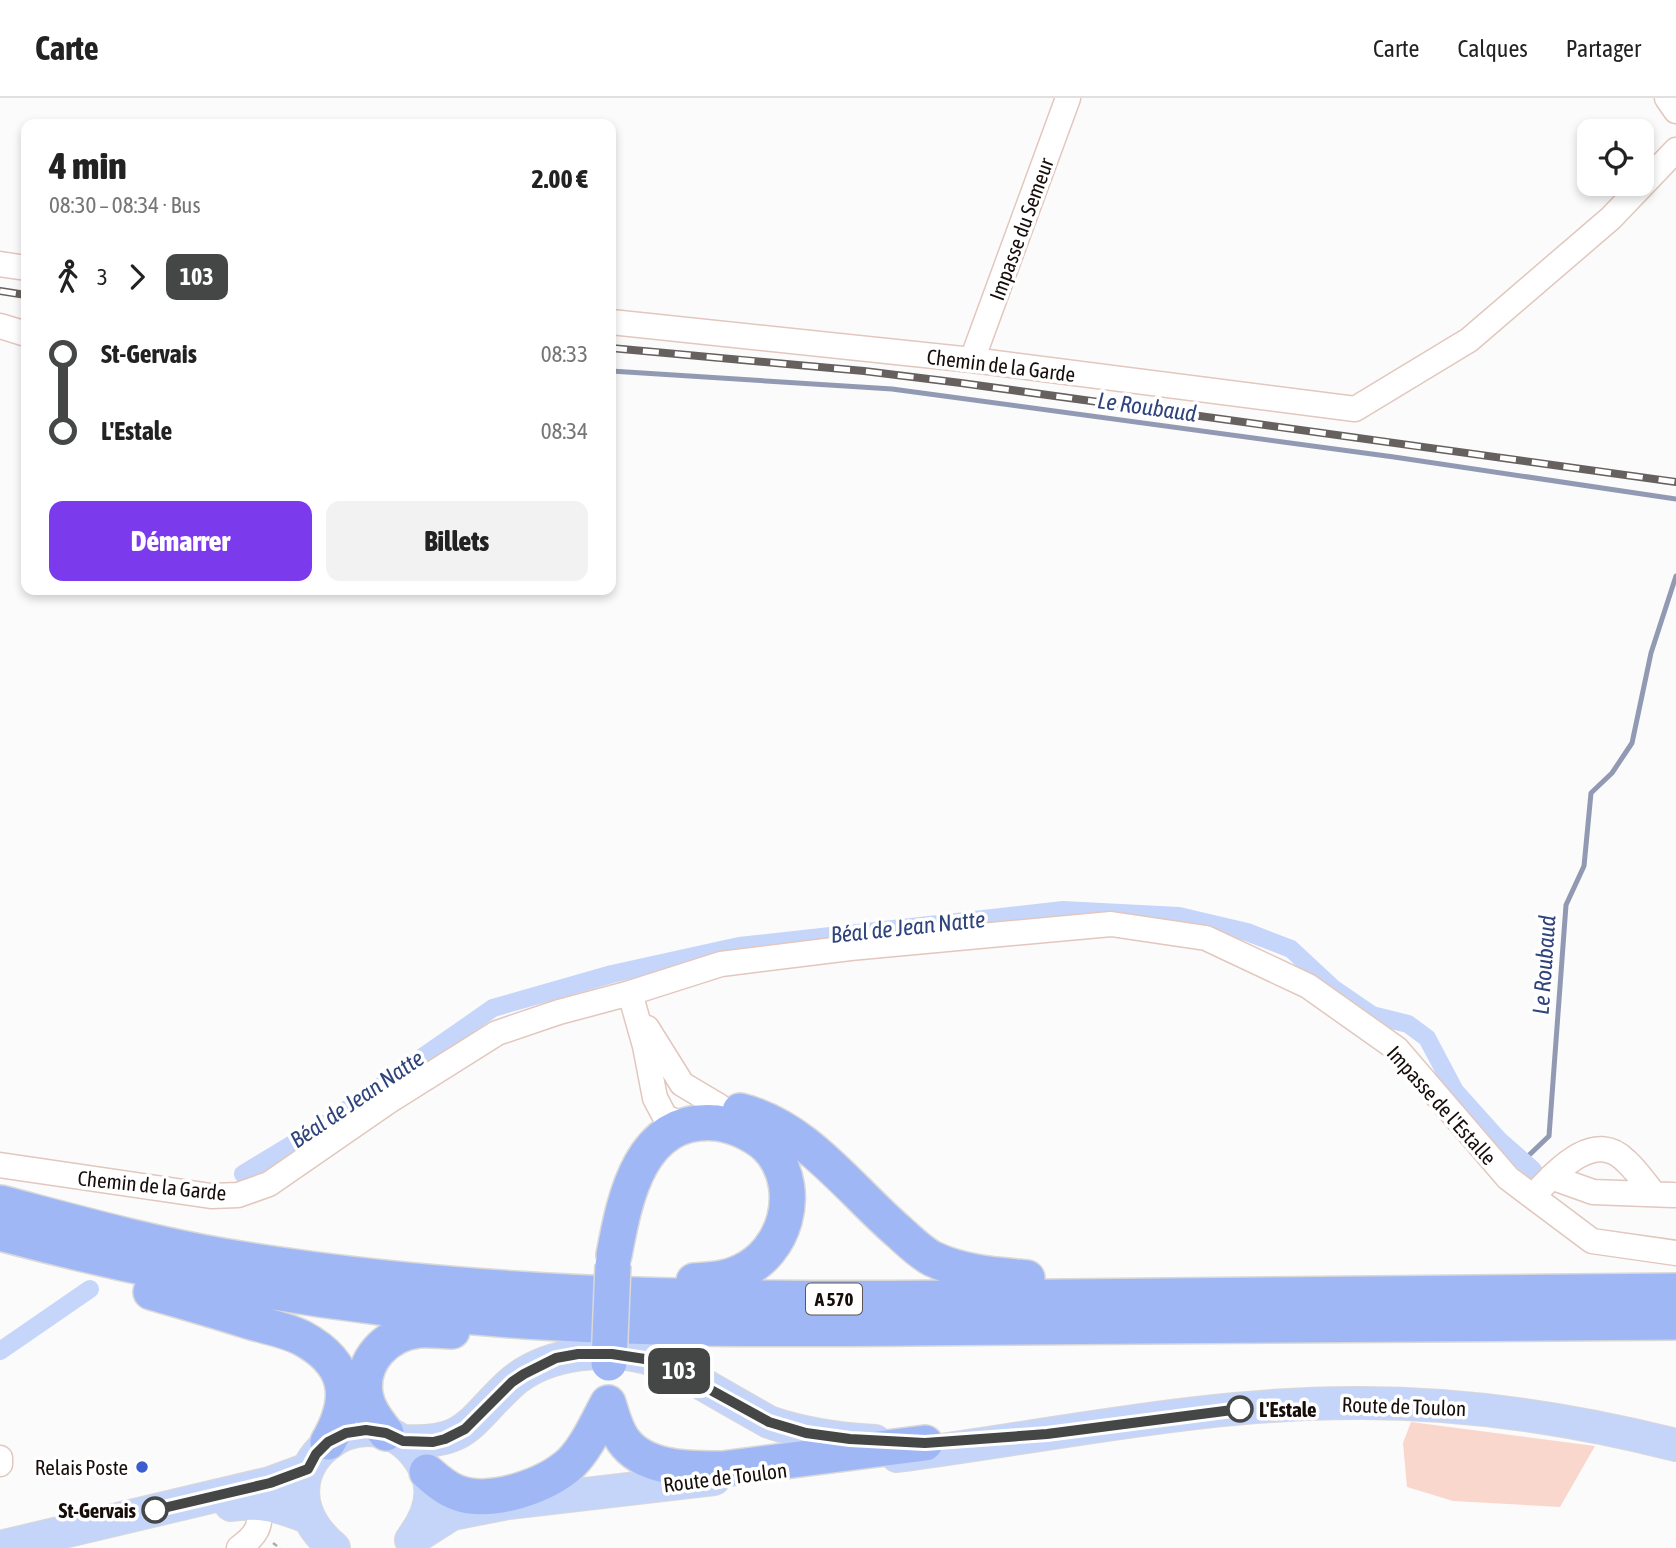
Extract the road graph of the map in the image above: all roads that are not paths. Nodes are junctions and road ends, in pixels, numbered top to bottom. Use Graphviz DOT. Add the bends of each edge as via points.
graph roads {
  1 [pos="1068,98"];
  2 [pos="1667,98"];
  3 [pos="1676,111"];
  4 [pos="1676,150"];
  5 [pos="0,264"];
  6 [pos="21,267"];
  7 [pos="616,323"];
  8 [pos="0,326"];
  9 [pos="21,332"];
  10 [pos="972,360"];
  11 [pos="630,993"];
  12 [pos="675,1110"];
  13 [pos="0,1166"];
  14 [pos="1551,1177"];
  15 [pos="1533,1196"];
  16 [pos="0,1197"];
  17 [pos="0,1203"];
  18 [pos="0,1233"];
  19 [pos="0,1247"];
  20 [pos="1676,1253"];
  21 [pos="613,1260"];
  22 [pos="1676,1292"];
  23 [pos="1493,1294"];
  24 [pos="1619,1322"];
  25 [pos="1676,1322"];
  26 [pos="608,1403"];
  27 [pos="1047,1434"];
  28 [pos="395,1437"];
  29 [pos="925,1443"];
  30 [pos="1676,1446"];
  31 [pos="318,1456"];
  32 [pos="0,1458"];
  33 [pos="0,1464"];
  34 [pos="427,1472"];
  35 [pos="518,1502"];
  36 [pos="260,1503"];
  37 [pos="307,1517"];
  38 [pos="405,1544"];
  39 [pos="246,1546"];
  40 [pos="0,1547"];
  41 [pos="52,1548"];
  42 [pos="334,1548"];
  1 -- 10 [label="street, Impasse du Semeur"];
  2 -- 3 [label="street"];
  4 -- 10 [label="street, Chemin de la Garde" via="1611,218 1469,340 1355,410"];
  5 -- 6 [label="street"];
  7 -- 10 [label="street, Chemin de la Garde"];
  8 -- 9 [label="street"];
  11 -- 12 [label="street"];
  11 -- 12 [label="street" via="653,1090"];
  11 -- 13 [label="street, Chemin de la Garde" via="497,1033 269,1184 238,1195 211,1196"];
  11 -- 15 [label="street, Impasse de l'Estalle" via="721,964 850,948 1111,924 1206,938 1308,986 1398,1049 1508,1178"];
  12 -- 16 [label="highway" via="761,1141 782,1172 787,1192 783,1227 766,1254 740,1273 648,1283 415,1269 208,1239"];
  12 -- 21 [label="highway" via="664,1136 633,1178"];
  12 -- 21 [label="highway" via="637,1134 619,1166 614,1183"];
  12 -- 23 [label="highway" via="719,1106 760,1116 812,1149 931,1258 981,1274 1049,1280 1342,1284"];
  14 -- 14 [label="street" via="1594,1148 1606,1148 1664,1195 1593,1192"];
  14 -- 15 [label="street"];
  15 -- 20 [label="street, Impasse de l'Estalle" via="1592,1241"];
  17 -- 23 [label="highway, A 570" via="219,1256 354,1275 598,1294 881,1299"];
  18 -- 24 [label="highway, A 570" via="206,1282 316,1299 543,1322 764,1328"];
  19 -- 31 [label="highway" via="301,1337 327,1356 345,1395 342,1417"];
  21 -- 26 [label="highway, bridge"];
  22 -- 23 [label="highway, A 570"];
  24 -- 25 [label="highway, A 570"];
  24 -- 28 [label="highway" via="1535,1336 918,1342 714,1342 417,1330 382,1346 365,1375 369,1409"];
  26 -- 29 [label="highway" via="623,1441 639,1454 690,1469 722,1469"];
  26 -- 34 [label="highway" via="571,1463 534,1485 473,1497 440,1484"];
  26 -- 35 [label="highway" via="599,1440 580,1468 541,1494"];
  27 -- 29 [label="main road, Route de Toulon"];
  27 -- 30 [label="main road, Route de Toulon" via="1240,1409 1384,1403 1531,1415 1619,1430"];
  27 -- 35 [label="main road, Route de Toulon"];
  28 -- 29 [label="main road, Route de Toulon" via="433,1442 457,1434 524,1374 556,1358 596,1353 658,1361 786,1428 850,1439"];
  28 -- 31 [label="main road, Route de Toulon" via="366,1430 346,1433"];
  28 -- 34 [label="main road" via="418,1455"];
  31 -- 37 [label="main road" via="303,1485"];
  31 -- 40 [label="main road" via="270,1483"];
  32 -- 33 [label="street"];
  34 -- 38 [label="main road" via="429,1508 422,1525"];
  35 -- 38 [label="main road, Route de Toulon" via="452,1514"];
  36 -- 37 [label="main road"];
  36 -- 39 [label="street" via="259,1526"];
  36 -- 41 [label="main road" via="225,1506"];
  37 -- 42 [label="main road" via="318,1535"];
}
